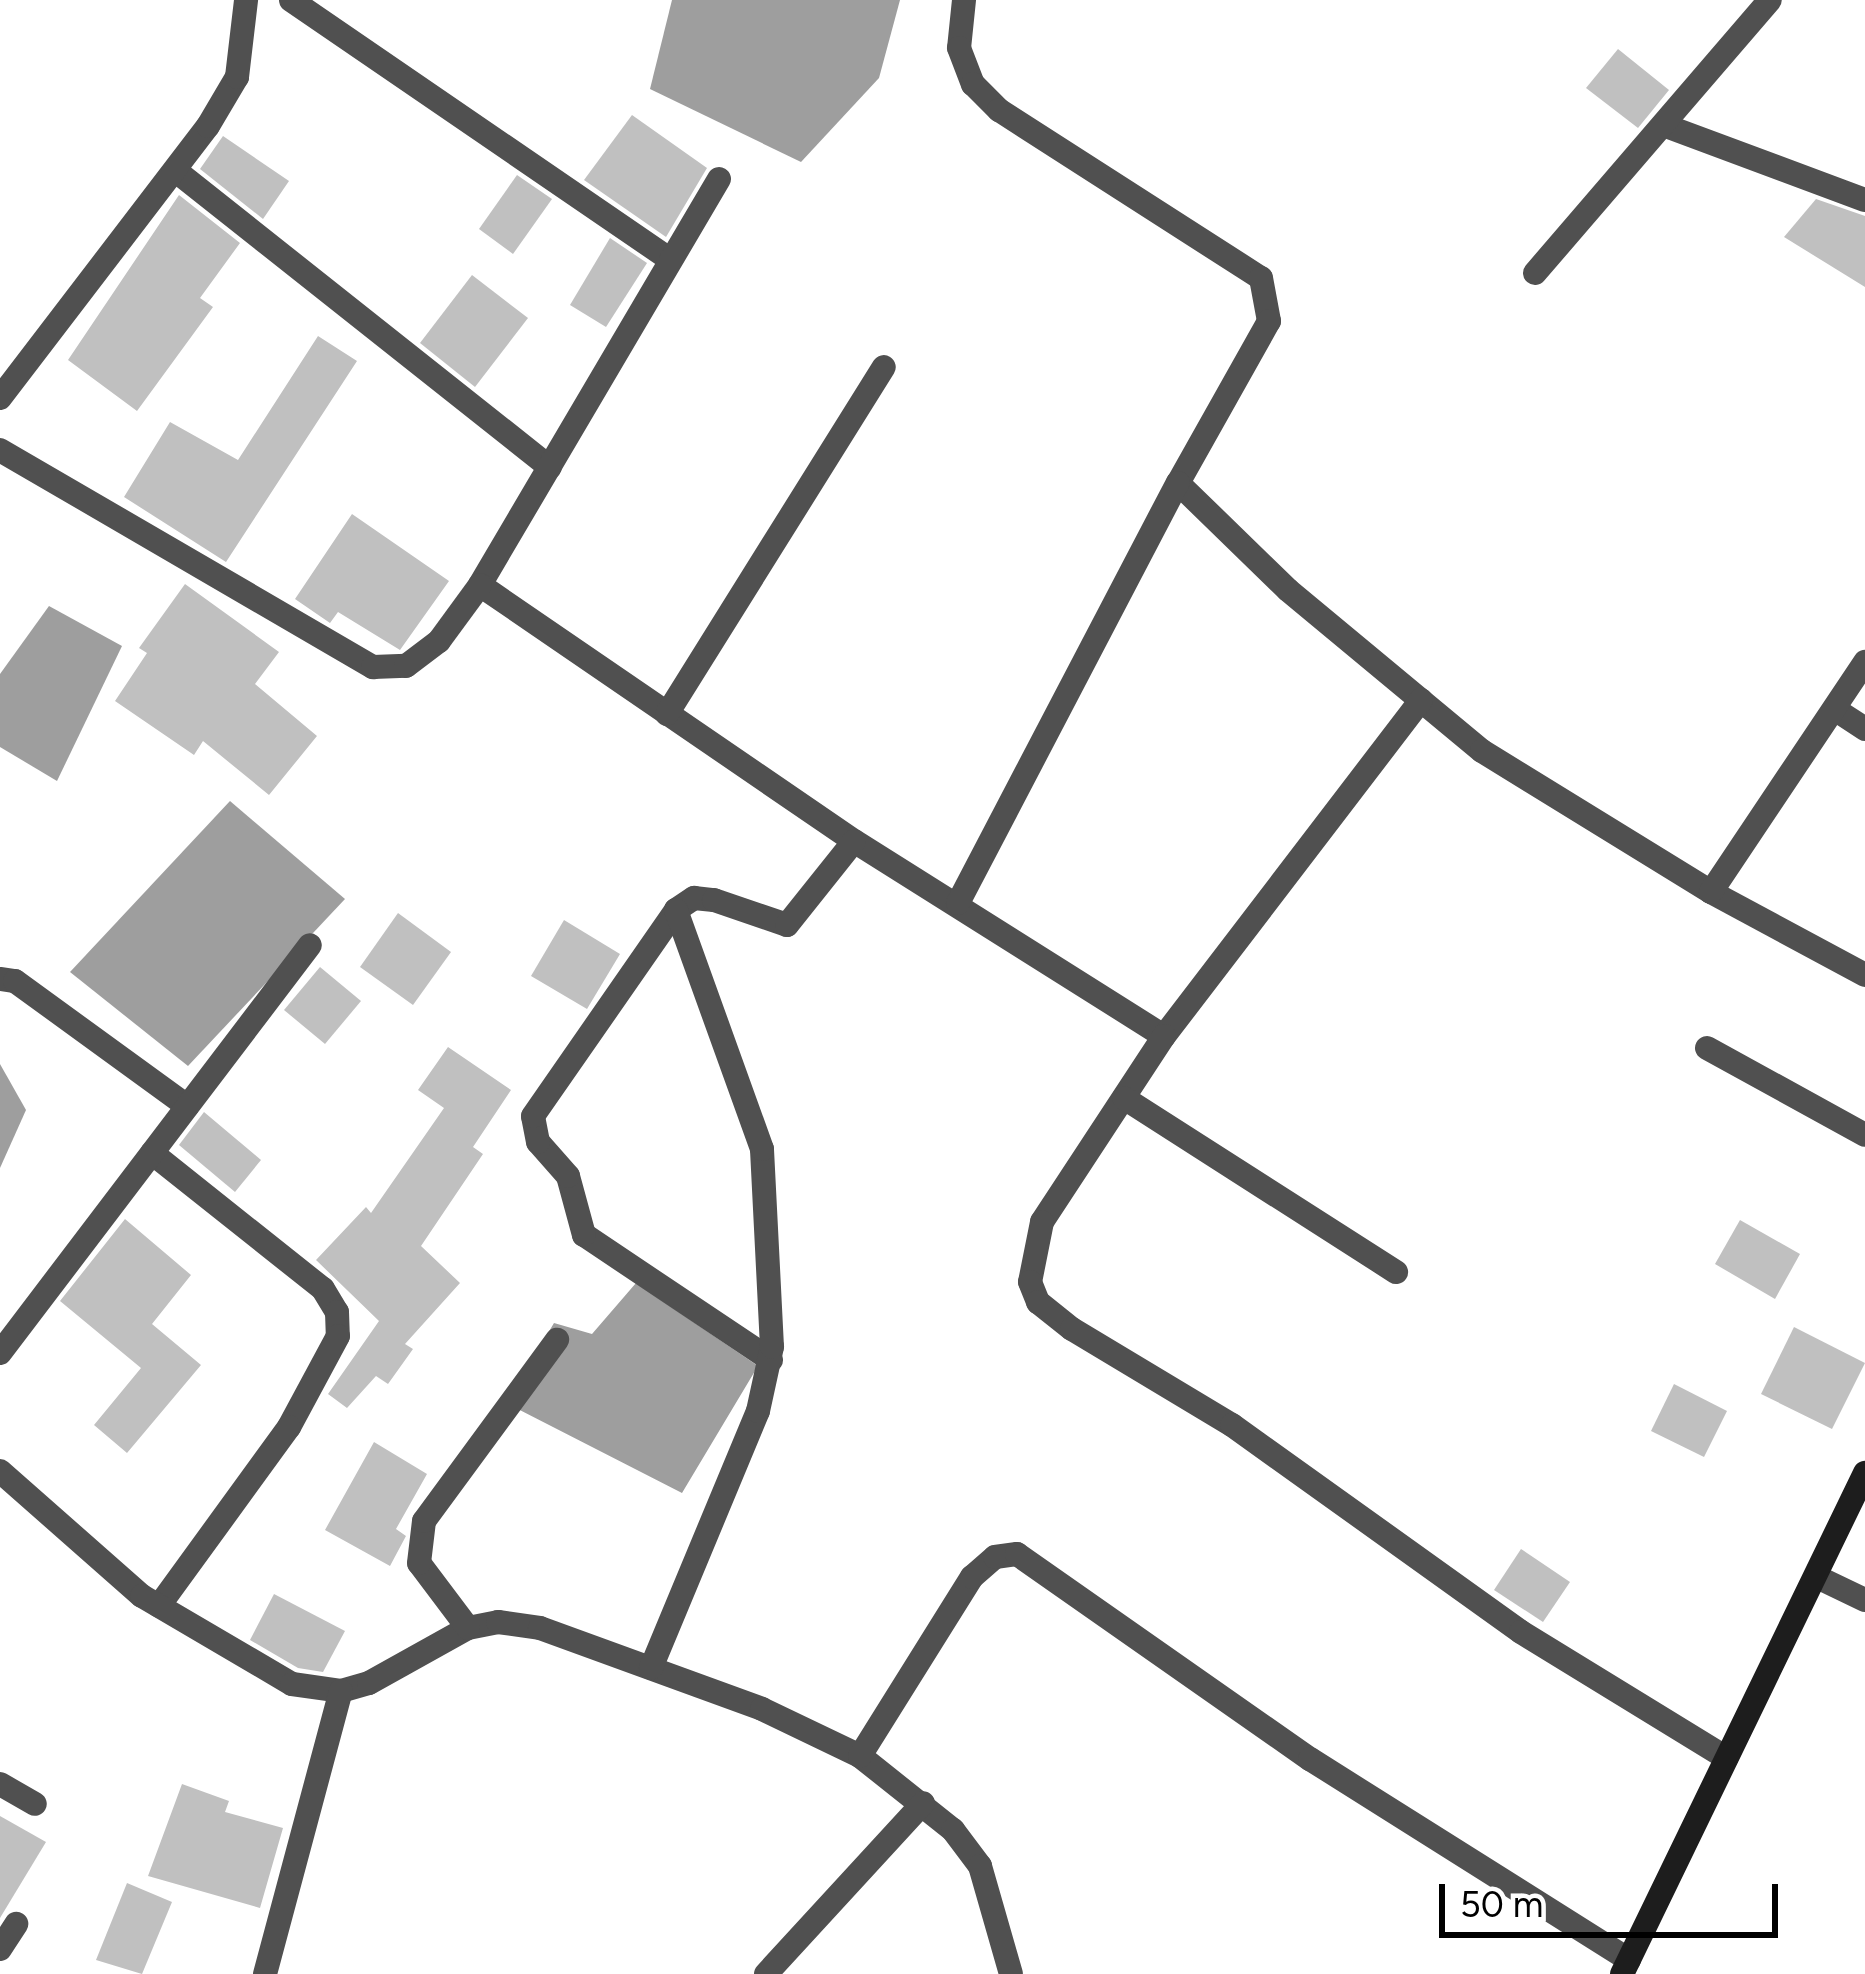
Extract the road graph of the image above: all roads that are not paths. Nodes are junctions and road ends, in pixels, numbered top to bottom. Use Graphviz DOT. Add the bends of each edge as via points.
graph roads {
  1 [pos="246,0"];
  2 [pos="291,0"];
  3 [pos="964,0"];
  4 [pos="1770,0"];
  5 [pos="1666,126"];
  6 [pos="176,171"];
  7 [pos="719,179"];
  8 [pos="1865,200"];
  9 [pos="671,260"];
  10 [pos="1535,274"];
  11 [pos="884,367"];
  12 [pos="0,398"];
  13 [pos="0,450"];
  14 [pos="550,467"];
  15 [pos="1178,483"];
  16 [pos="480,585"];
  17 [pos="1865,662"];
  18 [pos="1421,700"];
  19 [pos="1835,710"];
  20 [pos="668,714"];
  21 [pos="1865,729"];
  22 [pos="854,841"];
  23 [pos="1711,892"];
  24 [pos="958,903"];
  25 [pos="676,910"];
  26 [pos="310,945"];
  27 [pos="1865,974"];
  28 [pos="0,979"];
  29 [pos="1165,1036"];
  30 [pos="1707,1048"];
  31 [pos="1124,1097"];
  32 [pos="188,1106"];
  33 [pos="1865,1135"];
  34 [pos="152,1153"];
  35 [pos="1396,1272"];
  36 [pos="557,1340"];
  37 [pos="0,1353"];
  38 [pos="771,1360"];
  39 [pos="0,1471"];
  40 [pos="1865,1473"];
  41 [pos="1817,1577"];
  42 [pos="1865,1600"];
  43 [pos="159,1606"];
  44 [pos="468,1628"];
  45 [pos="651,1668"];
  46 [pos="341,1691"];
  47 [pos="860,1756"];
  48 [pos="1727,1758"];
  49 [pos="0,1784"];
  50 [pos="923,1803"];
  51 [pos="35,1804"];
  52 [pos="16,1924"];
  53 [pos="0,1949"];
  54 [pos="1625,1967"];
  55 [pos="265,1974"];
  56 [pos="766,1974"];
  57 [pos="1010,1974"];
  1 -- 6 [label="street" via="237,77"];
  2 -- 9 [label="street"];
  3 -- 15 [label="street" via="959,48 973,84 999,110 1261,278 1269,321"];
  4 -- 5 [label="street"];
  5 -- 8 [label="street"];
  5 -- 10 [label="street"];
  6 -- 12 [label="street"];
  6 -- 14 [label="street"];
  7 -- 9 [label="street"];
  9 -- 14 [label="street"];
  11 -- 20 [label="street"];
  13 -- 16 [label="street" via="373,667 406,666"];
  14 -- 16 [label="street"];
  15 -- 18 [label="street" via="1288,590"];
  15 -- 24 [label="street"];
  16 -- 20 [label="street"];
  17 -- 19 [label="street"];
  18 -- 23 [label="street" via="1482,751"];
  18 -- 29 [label="street"];
  19 -- 21 [label="street"];
  19 -- 23 [label="street"];
  20 -- 22 [label="street"];
  22 -- 24 [label="street"];
  22 -- 25 [label="street" via="787,925 714,899 694,898"];
  23 -- 27 [label="street"];
  24 -- 29 [label="street"];
  25 -- 38 [label="street" via="762,1149"];
  25 -- 38 [label="street" via="545,1093 532,1129 568,1176 584,1235"];
  26 -- 32 [label="street"];
  28 -- 32 [label="street" via="16,981"];
  29 -- 31 [label="street"];
  30 -- 33 [label="street"];
  31 -- 35 [label="street"];
  31 -- 48 [label="street" via="1037,1234 1030,1282 1038,1303 1232,1425 1521,1632"];
  32 -- 34 [label="street"];
  34 -- 37 [label="street"];
  34 -- 43 [label="street" via="322,1289 337,1312 338,1336 289,1426"];
  36 -- 44 [label="street" via="424,1521 419,1563"];
  38 -- 45 [label="street" via="758,1411"];
  39 -- 43 [label="street"];
  40 -- 41 [label="main road"];
  41 -- 42 [label="street"];
  41 -- 48 [label="main road"];
  43 -- 46 [label="street" via="292,1684"];
  44 -- 45 [label="street" via="540,1628"];
  44 -- 46 [label="street"];
  45 -- 47 [label="street"];
  46 -- 55 [label="street"];
  47 -- 50 [label="street"];
  47 -- 54 [label="street" via="972,1577 995,1557 1017,1553"];
  48 -- 54 [label="main road"];
  49 -- 51 [label="street"];
  50 -- 56 [label="street"];
  50 -- 57 [label="street" via="980,1866"];
  52 -- 53 [label="street"];
}
